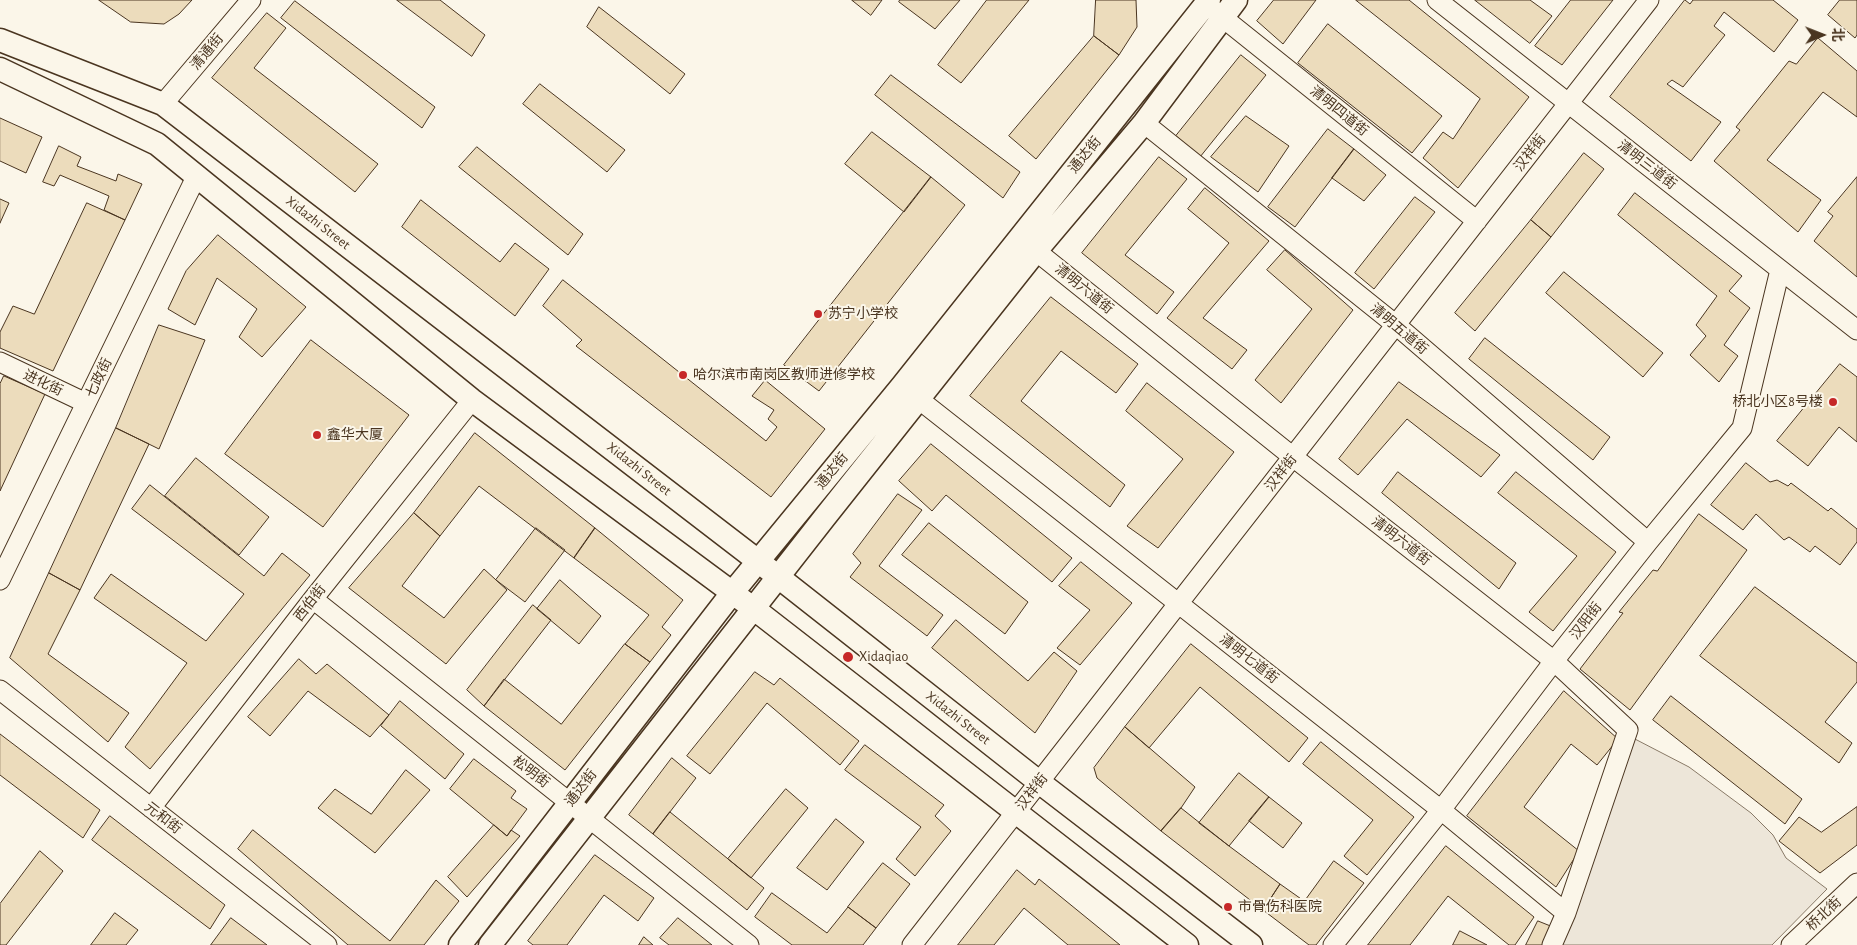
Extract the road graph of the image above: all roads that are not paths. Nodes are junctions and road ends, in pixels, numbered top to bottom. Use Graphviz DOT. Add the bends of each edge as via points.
graph roads {
  1 [pos="251,0"];
  2 [pos="1437,0"];
  3 [pos="1650,0"];
  4 [pos="1215,4"];
  5 [pos="1,40"];
  6 [pos="0,69"];
  7 [pos="1569,103"];
  8 [pos="163,104"];
  9 [pos="1144,123"];
  10 [pos="197,175"];
  11 [pos="1477,221"];
  12 [pos="1028,244"];
  13 [pos="1780,270"];
  14 [pos="1396,325"];
  15 [pos="1857,330"];
  16 [pos="0,362"];
  17 [pos="910,393"];
  18 [pos="472,400"];
  19 [pos="86,403"];
  20 [pos="1293,457"];
  21 [pos="1648,542"];
  22 [pos="758,561"];
  23 [pos="1,574"];
  24 [pos="778,576"];
  25 [pos="732,593"];
  26 [pos="313,599"];
  27 [pos="1178,604"];
  28 [pos="753,608"];
  29 [pos="1554,661"];
  30 [pos="0,690"];
  31 [pos="1039,782"];
  32 [pos="570,803"];
  33 [pos="151,808"];
  34 [pos="1441,810"];
  35 [pos="1017,811"];
  36 [pos="589,818"];
  37 [pos="1857,883"];
  38 [pos="1566,913"];
  39 [pos="327,945"];
  40 [pos="460,945"];
  41 [pos="490,945"];
  42 [pos="749,945"];
  43 [pos="912,945"];
  44 [pos="1187,945"];
  45 [pos="1251,945"];
  46 [pos="1334,945"];
  47 [pos="1552,945"];
  48 [pos="1791,945"];
  1 -- 8 [label="street, 清通街"];
  2 -- 7 [label="street, 清明三道街"];
  3 -- 7 [label="street, 汉祥街"];
  4 -- 9 [label="main road, 通达街"];
  4 -- 11 [label="street, 清明四道街"];
  4 -- 12 [label="main road, 通达街"];
  5 -- 8 [label="main road, Xidazhi Street"];
  6 -- 10 [label="main road" via="157,144"];
  7 -- 11 [label="street, 汉祥街"];
  7 -- 13 [label="street, 清明三道街"];
  8 -- 22 [label="main road, Xidazhi Street"];
  9 -- 12 [label="main road, 通达街"];
  9 -- 14 [label="street, 清明五道街"];
  10 -- 18 [label="main road"];
  10 -- 19 [label="street, 七政街"];
  11 -- 14 [label="street, 汉祥街"];
  12 -- 17 [label="main road, 通达街"];
  12 -- 20 [label="street, 清明六道街"];
  13 -- 15 [label="street, 清明三道街"];
  13 -- 21 [label="street, 汉阳街" via="1742,428"];
  14 -- 20 [label="street, 汉祥街"];
  14 -- 21 [label="street, 清明五道街"];
  16 -- 19 [label="street, 进化街"];
  17 -- 22 [label="main road, 通达街"];
  17 -- 24 [label="main road, 通达街"];
  17 -- 27 [label="street, 清明七道街"];
  18 -- 25 [label="main road"];
  18 -- 26 [label="street, 西伯街"];
  19 -- 23 [label="street, 七政街"];
  20 -- 27 [label="street, 汉祥街"];
  20 -- 29 [label="street, 清明六道街"];
  21 -- 29 [label="street, 汉阳街"];
  22 -- 24 [label="main road, Xidazhi Street"];
  22 -- 25 [label="main road, 通达街"];
  24 -- 28 [label="main road, 通达街"];
  24 -- 31 [label="main road, Xidazhi Street"];
  25 -- 28 [label="main road"];
  25 -- 32 [label="main road, 通达街"];
  26 -- 32 [label="street, 松明街"];
  26 -- 33 [label="street, 西伯街"];
  27 -- 31 [label="street, 汉祥街"];
  27 -- 34 [label="street, 清明七道街"];
  28 -- 35 [label="main road"];
  28 -- 36 [label="main road, 通达街"];
  29 -- 34 [label="street, 汉阳街"];
  29 -- 38 [label="street, 清明六道街" via="1628,730"];
  30 -- 33 [label="street, 元和街"];
  31 -- 35 [label="street, 汉祥街"];
  31 -- 45 [label="main road, Xidazhi Street"];
  32 -- 36 [label="street, 松明街"];
  32 -- 40 [label="main road, 通达街"];
  33 -- 39 [label="street, 元和街"];
  34 -- 38 [label="street, 清明七道街"];
  34 -- 46 [label="street, 汉阳街"];
  35 -- 43 [label="street, 汉祥街"];
  35 -- 44 [label="main road"];
  36 -- 41 [label="main road, 通达街"];
  36 -- 42 [label="street, 松明街"];
  37 -- 48 [label="street, 桥北街"];
  38 -- 47 [label="street"];
}
